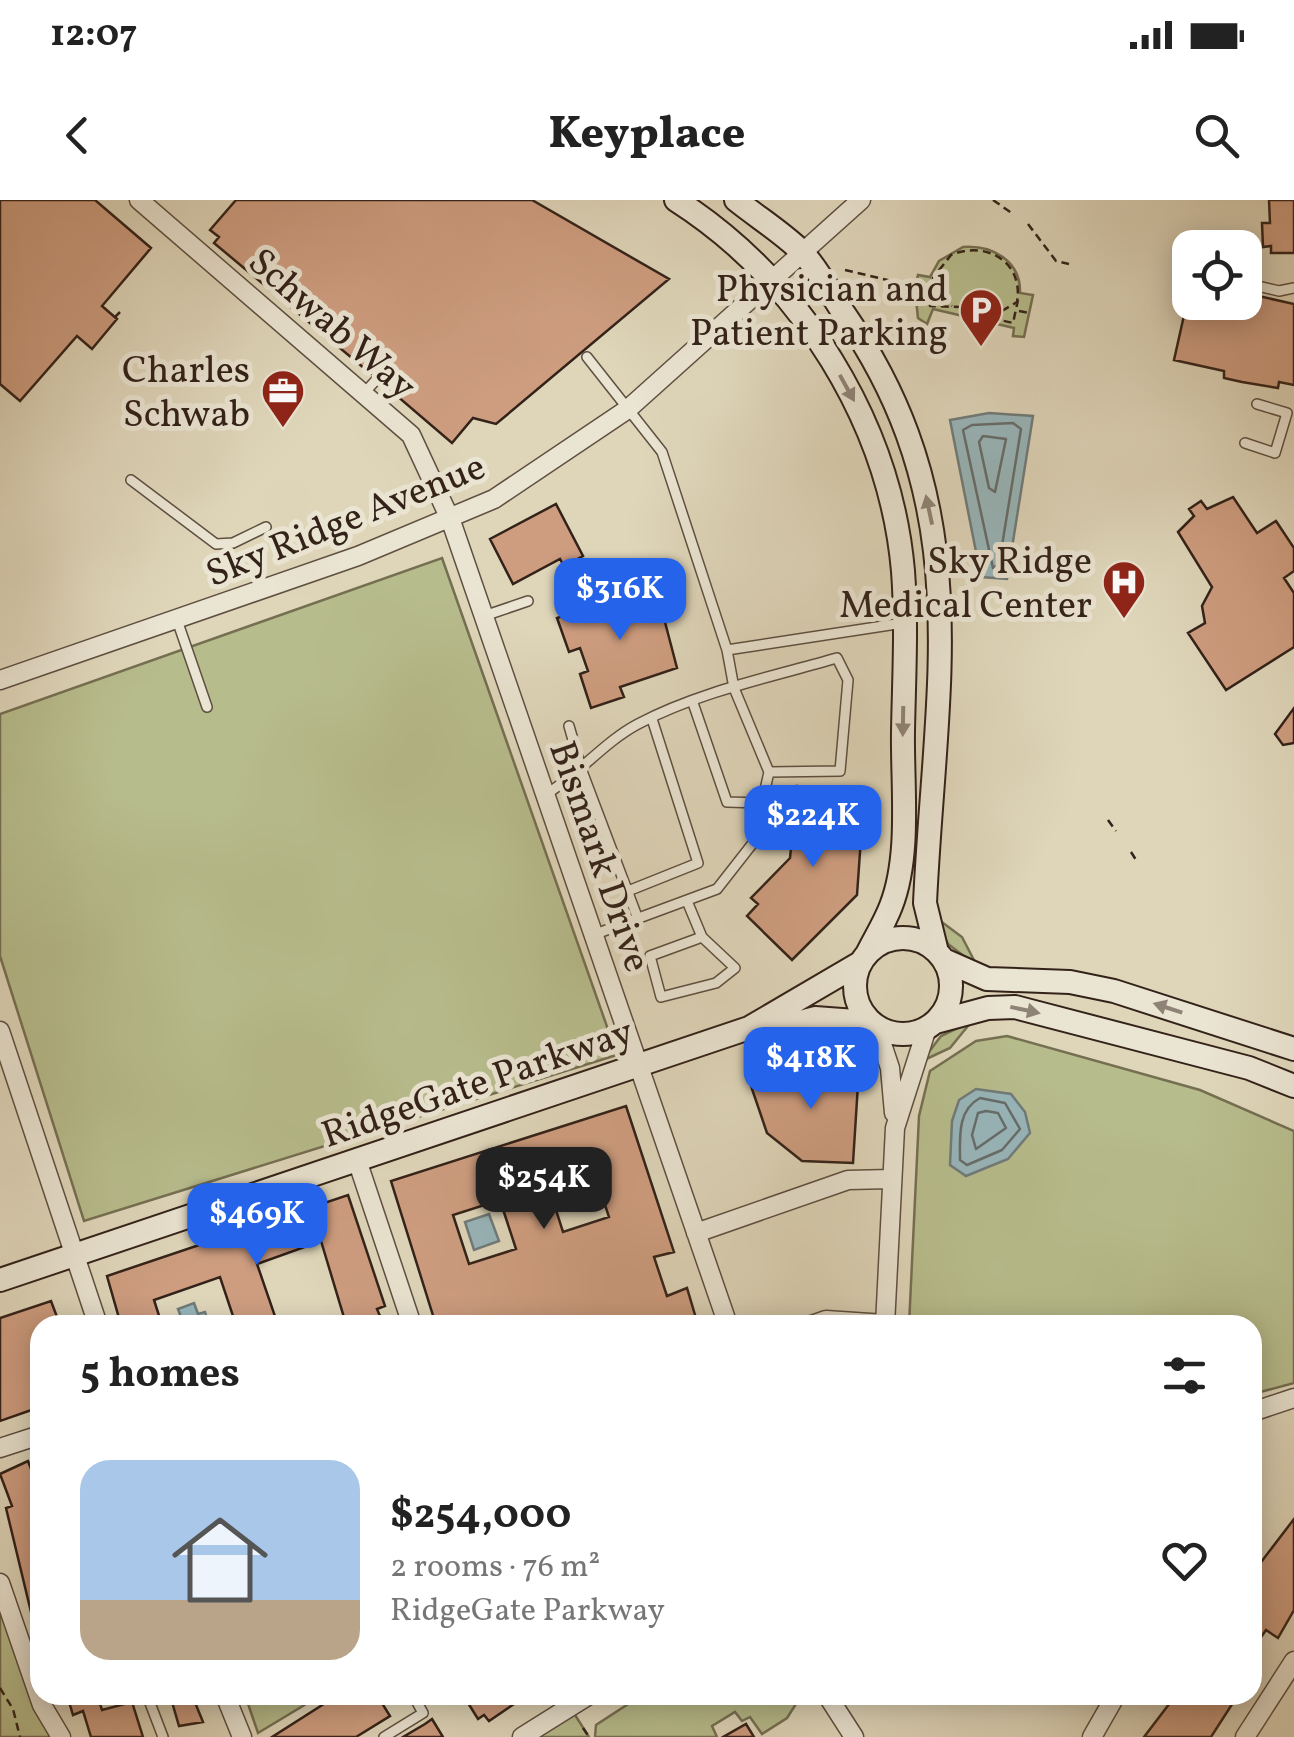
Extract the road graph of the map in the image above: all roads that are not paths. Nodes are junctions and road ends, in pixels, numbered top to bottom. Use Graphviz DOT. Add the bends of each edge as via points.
graph roads {
  1 [pos="676,200"];
  2 [pos="736,200"];
  3 [pos="861,200"];
  4 [pos="142,201"];
  5 [pos="802,252"];
  6 [pos="770,280"];
  7 [pos="1262,288"];
  8 [pos="1294,288"];
  9 [pos="586,358"];
  10 [pos="1257,404"];
  11 [pos="628,410"];
  12 [pos="1244,443"];
  13 [pos="131,480"];
  14 [pos="452,521"];
  15 [pos="266,527"];
  16 [pos="528,601"];
  17 [pos="484,616"];
  18 [pos="176,620"];
  19 [pos="903,623"];
  20 [pos="727,650"];
  21 [pos="0,680"];
  22 [pos="734,688"];
  23 [pos="693,703"];
  24 [pos="207,707"];
  25 [pos="652,719"];
  26 [pos="569,726"];
  27 [pos="582,771"];
  28 [pos="768,772"];
  29 [pos="545,794"];
  30 [pos="761,803"];
  31 [pos="628,891"];
  32 [pos="687,902"];
  33 [pos="638,919"];
  34 [pos="594,935"];
  35 [pos="702,937"];
  36 [pos="940,956"];
  37 [pos="864,958"];
  38 [pos="873,1024"];
  39 [pos="931,1025"];
  40 [pos="749,1028"];
  41 [pos="0,1031"];
  42 [pos="1261,1038"];
  43 [pos="1294,1049"];
  44 [pos="638,1065"];
  45 [pos="1249,1068"];
  46 [pos="1294,1086"];
  47 [pos="895,1128"];
  48 [pos="357,1160"];
  49 [pos="891,1179"];
  50 [pos="696,1233"];
  51 [pos="74,1254"];
  52 [pos="0,1280"];
  53 [pos="95,1315"];
  54 [pos="409,1315"];
  55 [pos="725,1315"];
  56 [pos="885,1315"];
  57 [pos="1294,1398"];
  58 [pos="1262,1409"];
  59 [pos="30,1438"];
  60 [pos="0,1448"];
  61 [pos="0,1583"];
  62 [pos="1294,1661"];
  63 [pos="30,1670"];
  64 [pos="42,1705"];
  65 [pos="151,1705"];
  66 [pos="228,1705"];
  67 [pos="419,1705"];
  68 [pos="561,1705"];
  69 [pos="833,1705"];
  70 [pos="1110,1705"];
  71 [pos="236,1735"];
  72 [pos="61,1737"];
  73 [pos="162,1737"];
  74 [pos="384,1737"];
  75 [pos="522,1737"];
  76 [pos="854,1737"];
  77 [pos="1092,1737"];
  78 [pos="1245,1737"];
  1 -- 6 [label="main road"];
  2 -- 5 [label="main road"];
  3 -- 5 [label="street, Sky Ridge Avenue"];
  4 -- 14 [label="street, Schwab Way" via="371,385 411,434"];
  5 -- 6 [label="street, Sky Ridge Avenue"];
  36 -- 5 [label="main road, one-way" via="925,902 941,638 934,531 913,448 885,382"];
  6 -- 11 [label="street, Sky Ridge Avenue"];
  6 -- 19 [label="main road, one-way" via="826,351 867,429 892,512"];
  7 -- 8 [label="lane"];
  9 -- 11 [label="lane"];
  10 -- 12 [label="lane" via="1287,413 1275,453"];
  11 -- 14 [label="street, Sky Ridge Avenue"];
  11 -- 20 [label="lane" via="662,452"];
  13 -- 15 [label="lane" via="216,544"];
  14 -- 17 [label="street, Bismark Drive"];
  14 -- 18 [label="street, Sky Ridge Avenue"];
  16 -- 17 [label="lane"];
  17 -- 29 [label="street, Bismark Drive"];
  18 -- 21 [label="street, Sky Ridge Avenue"];
  18 -- 24 [label="lane"];
  19 -- 20 [label="lane"];
  19 -- 37 [label="main road, one-way" via="897,880"];
  20 -- 22 [label="lane"];
  22 -- 23 [label="lane"];
  22 -- 28 [label="lane"];
  22 -- 28 [label="lane" via="837,658 848,680 840,771"];
  23 -- 25 [label="lane"];
  23 -- 30 [label="lane" via="727,802"];
  25 -- 27 [label="lane" via="635,725"];
  25 -- 31 [label="lane" via="698,863"];
  26 -- 27 [label="lane"];
  27 -- 29 [label="lane"];
  27 -- 31 [label="lane"];
  28 -- 30 [label="lane"];
  29 -- 34 [label="street, Bismark Drive"];
  30 -- 32 [label="lane" via="753,843 717,889"];
  31 -- 33 [label="lane"];
  32 -- 33 [label="lane"];
  32 -- 35 [label="lane"];
  33 -- 34 [label="lane"];
  34 -- 44 [label="street, Bismark Drive"];
  35 -- 35 [label="lane" via="735,968 716,983 661,996 650,956"];
  36 -- 37 [label="main road, RidgeGate Parkway" via="918,940 896,938"];
  36 -- 39 [label="main road" via="951,992"];
  42 -- 36 [label="main road, RidgeGate Parkway, one-way" via="1114,991 987,979"];
  37 -- 38 [label="main road" via="855,996"];
  37 -- 40 [label="main road, RidgeGate Parkway"];
  38 -- 39 [label="main road, RidgeGate Parkway" via="905,1035"];
  38 -- 40 [label="main road, RidgeGate Parkway" via="815,1018"];
  38 -- 47 [label="street" via="890,1068"];
  39 -- 45 [label="main road, RidgeGate Parkway, one-way" via="1015,1007"];
  39 -- 47 [label="street"];
  40 -- 44 [label="main road, RidgeGate Parkway"];
  41 -- 51 [label="street"];
  42 -- 43 [label="main road, RidgeGate Parkway"];
  42 -- 45 [label="lane"];
  44 -- 48 [label="main road, RidgeGate Parkway"];
  44 -- 50 [label="street, Bismark Drive"];
  45 -- 46 [label="main road, RidgeGate Parkway"];
  47 -- 49 [label="street"];
  48 -- 51 [label="main road, RidgeGate Parkway"];
  48 -- 54 [label="street"];
  49 -- 50 [label="street" via="848,1180"];
  49 -- 56 [label="street"];
  50 -- 55 [label="street, Bismark Drive"];
  51 -- 52 [label="main road, RidgeGate Parkway"];
  51 -- 53 [label="street"];
  57 -- 58 [label="street"];
  59 -- 60 [label="street"];
  61 -- 63 [label="street"];
  62 -- 78 [label="street"];
  64 -- 72 [label="street"];
  65 -- 73 [label="lane"];
  66 -- 71 [label="street"];
  67 -- 74 [label="lane" via="424,1713"];
  68 -- 75 [label="street"];
  69 -- 76 [label="street"];
  70 -- 77 [label="street"];
}
